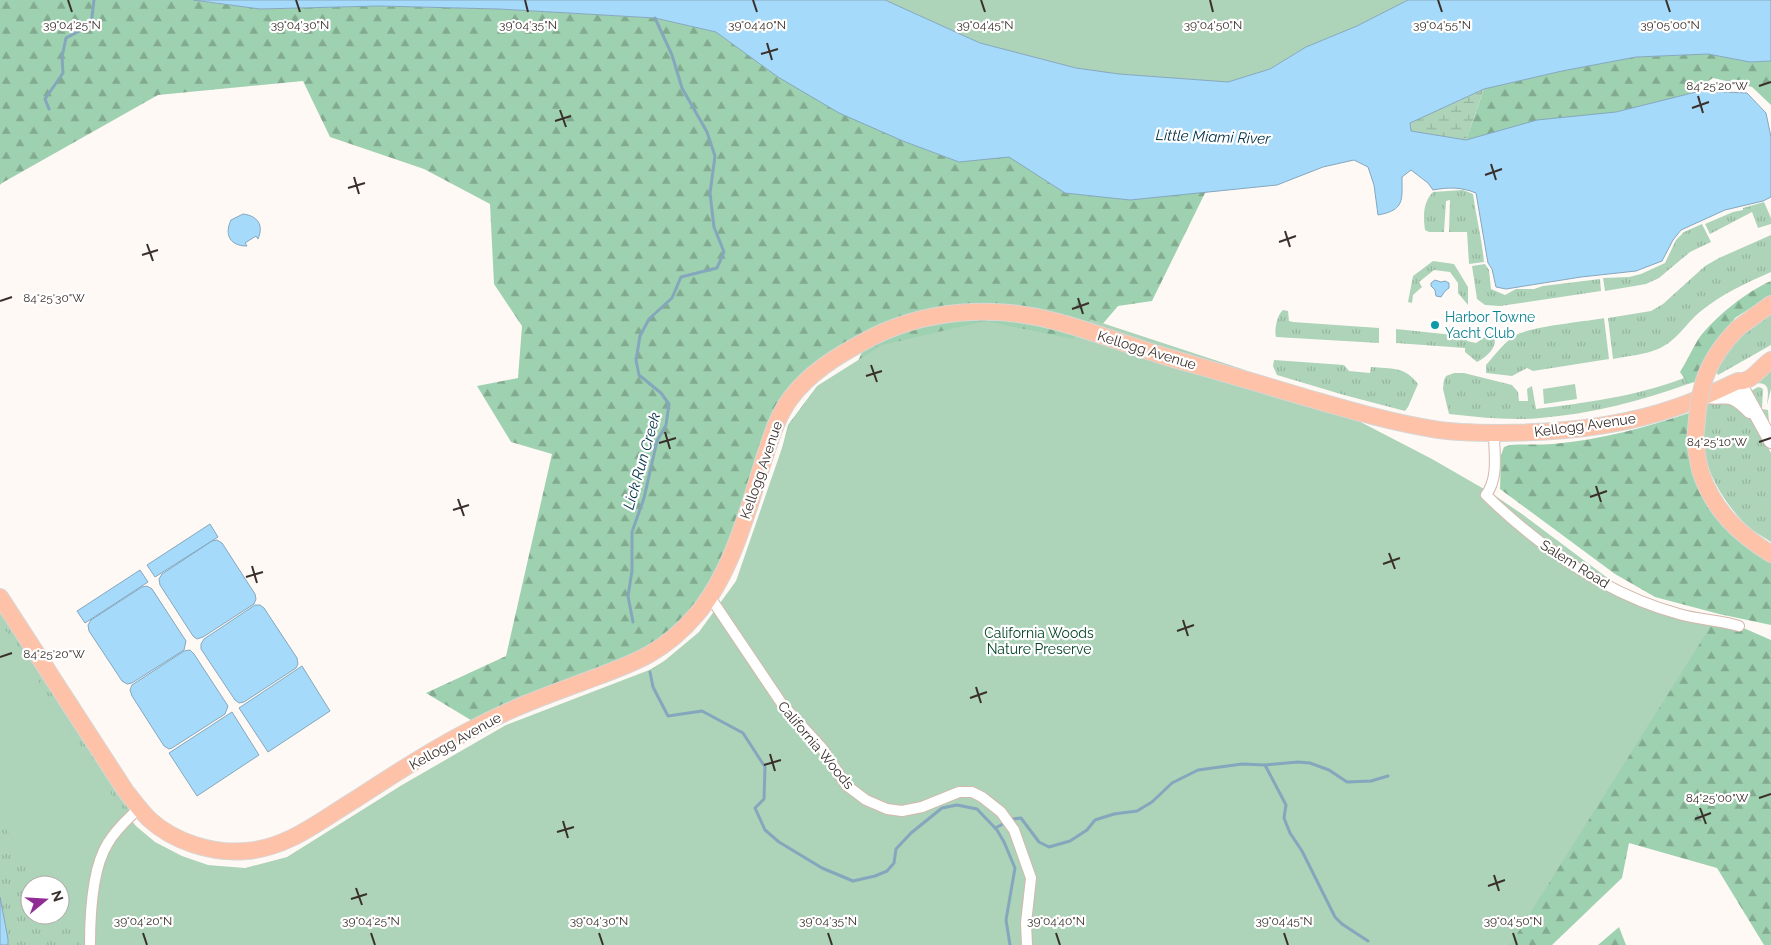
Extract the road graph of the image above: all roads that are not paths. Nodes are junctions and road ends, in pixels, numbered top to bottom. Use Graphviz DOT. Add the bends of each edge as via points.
graph roads {
  1 [pos="1771,304"];
  2 [pos="1767,363"];
  3 [pos="1738,380"];
  4 [pos="1706,395"];
  5 [pos="1761,422"];
  6 [pos="1494,433"];
  7 [pos="1771,441"];
  8 [pos="1771,554"];
  9 [pos="0,597"];
  10 [pos="710,597"];
  11 [pos="1739,626"];
  12 [pos="139,808"];
  13 [pos="90,945"];
  14 [pos="1027,945"];
  1 -- 8 [label="main road, bridge" via="1738,328 1707,370 1700,390 1695,442 1700,472 1714,502 1733,526"];
  2 -- 3 [label="main road, Kellogg Avenue" via="1755,376 1744,382"];
  3 -- 4 [label="main road, Kellogg Avenue"];
  3 -- 5 [label="street"];
  4 -- 5 [label="street" via="1737,399"];
  4 -- 6 [label="main road, Kellogg Avenue" via="1658,413 1606,425 1560,431"];
  5 -- 7 [label="street"];
  6 -- 10 [label="main road, Kellogg Avenue" via="1434,430 1360,413 1035,316 980,311 932,316 890,329 852,348 812,374 790,399 775,425 728,563"];
  6 -- 11 [label="street, Salem Road" via="1494,475 1486,495 1534,539 1591,577 1629,596 1679,614"];
  9 -- 12 [label="main road, Kellogg Avenue"];
  10 -- 12 [label="main road, Kellogg Avenue" via="667,644 643,659 524,704 479,725 280,844 242,852 210,849 158,827"];
  10 -- 14 [label="street, California Woods" via="782,704 822,748 846,785 859,795 888,809 902,811 922,807 959,792 972,792 1001,812 1014,830 1031,878"];
  12 -- 13 [label="street" via="118,829 101,856 95,880"];
}
